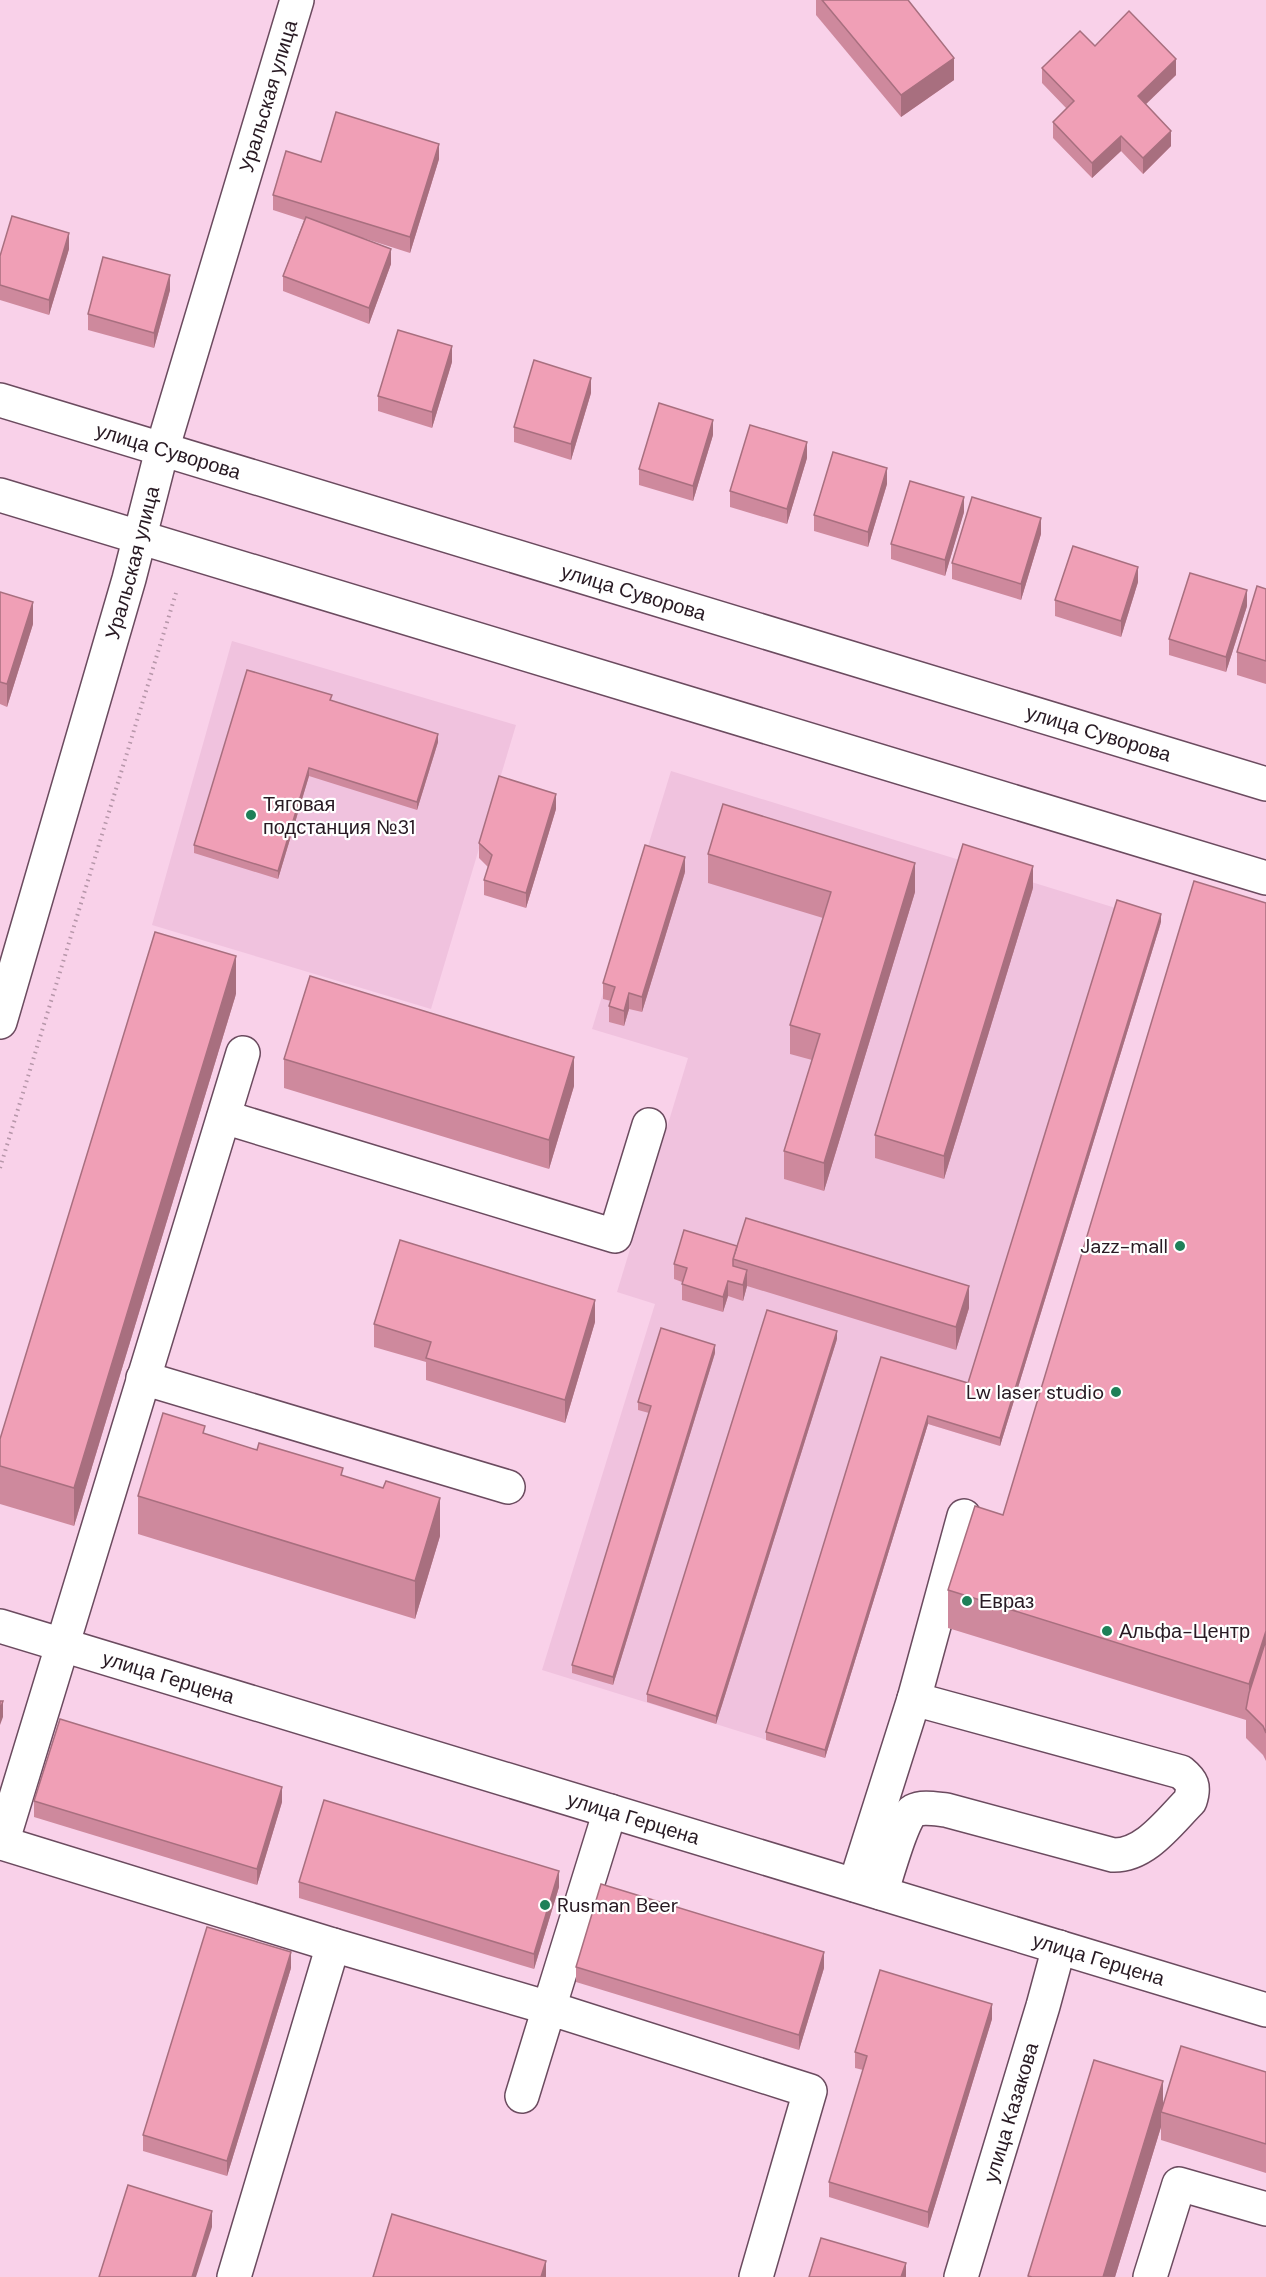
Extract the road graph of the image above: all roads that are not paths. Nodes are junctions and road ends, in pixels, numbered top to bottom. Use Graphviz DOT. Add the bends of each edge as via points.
graph roads {
  1 [pos="297,0"];
  2 [pos="0,400"];
  3 [pos="162,450"];
  4 [pos="0,495"];
  5 [pos="140,537"];
  6 [pos="1266,784"];
  7 [pos="1266,878"];
  8 [pos="0,1022"];
  9 [pos="243,1053"];
  10 [pos="224,1117"];
  11 [pos="649,1125"];
  12 [pos="143,1378"];
  13 [pos="508,1487"];
  14 [pos="964,1516"];
  15 [pos="0,1626"];
  16 [pos="63,1645"];
  17 [pos="914,1699"];
  18 [pos="883,1797"];
  19 [pos="610,1811"];
  20 [pos="913,1811"];
  21 [pos="1,1842"];
  22 [pos="868,1889"];
  23 [pos="333,1945"];
  24 [pos="1059,1947"];
  25 [pos="549,2008"];
  26 [pos="1266,2010"];
  27 [pos="522,2096"];
  28 [pos="1266,2209"];
  29 [pos="234,2277"];
  30 [pos="756,2277"];
  31 [pos="961,2277"];
  32 [pos="1150,2277"];
  1 -- 3 [label="street, Уральская улица"];
  2 -- 3 [label="street, улица Суворова"];
  3 -- 5 [label="street, Уральская улица"];
  3 -- 6 [label="street, улица Суворова"];
  4 -- 5 [label="street"];
  5 -- 7 [label="street"];
  5 -- 8 [label="street, Уральская улица"];
  9 -- 10 [label="street"];
  10 -- 11 [label="street" via="615,1236"];
  10 -- 12 [label="street"];
  12 -- 13 [label="street"];
  12 -- 16 [label="street"];
  14 -- 17 [label="street"];
  15 -- 16 [label="street, улица Герцена"];
  16 -- 19 [label="street, улица Герцена"];
  16 -- 21 [label="street"];
  17 -- 18 [label="street"];
  17 -- 20 [label="street" via="1181,1772 1192,1781 1193,1791 1190,1801 1143,1847 1125,1855 946,1810"];
  18 -- 20 [label="street"];
  18 -- 22 [label="street"];
  19 -- 22 [label="street, улица Герцена"];
  19 -- 25 [label="street"];
  20 -- 22 [label="street"];
  21 -- 23 [label="street"];
  22 -- 24 [label="street, улица Герцена"];
  23 -- 25 [label="street"];
  23 -- 29 [label="street"];
  24 -- 26 [label="street, улица Герцена"];
  24 -- 31 [label="street, улица Казакова"];
  25 -- 27 [label="street"];
  25 -- 30 [label="street" via="810,2091"];
  28 -- 32 [label="street" via="1179,2184"];
}
